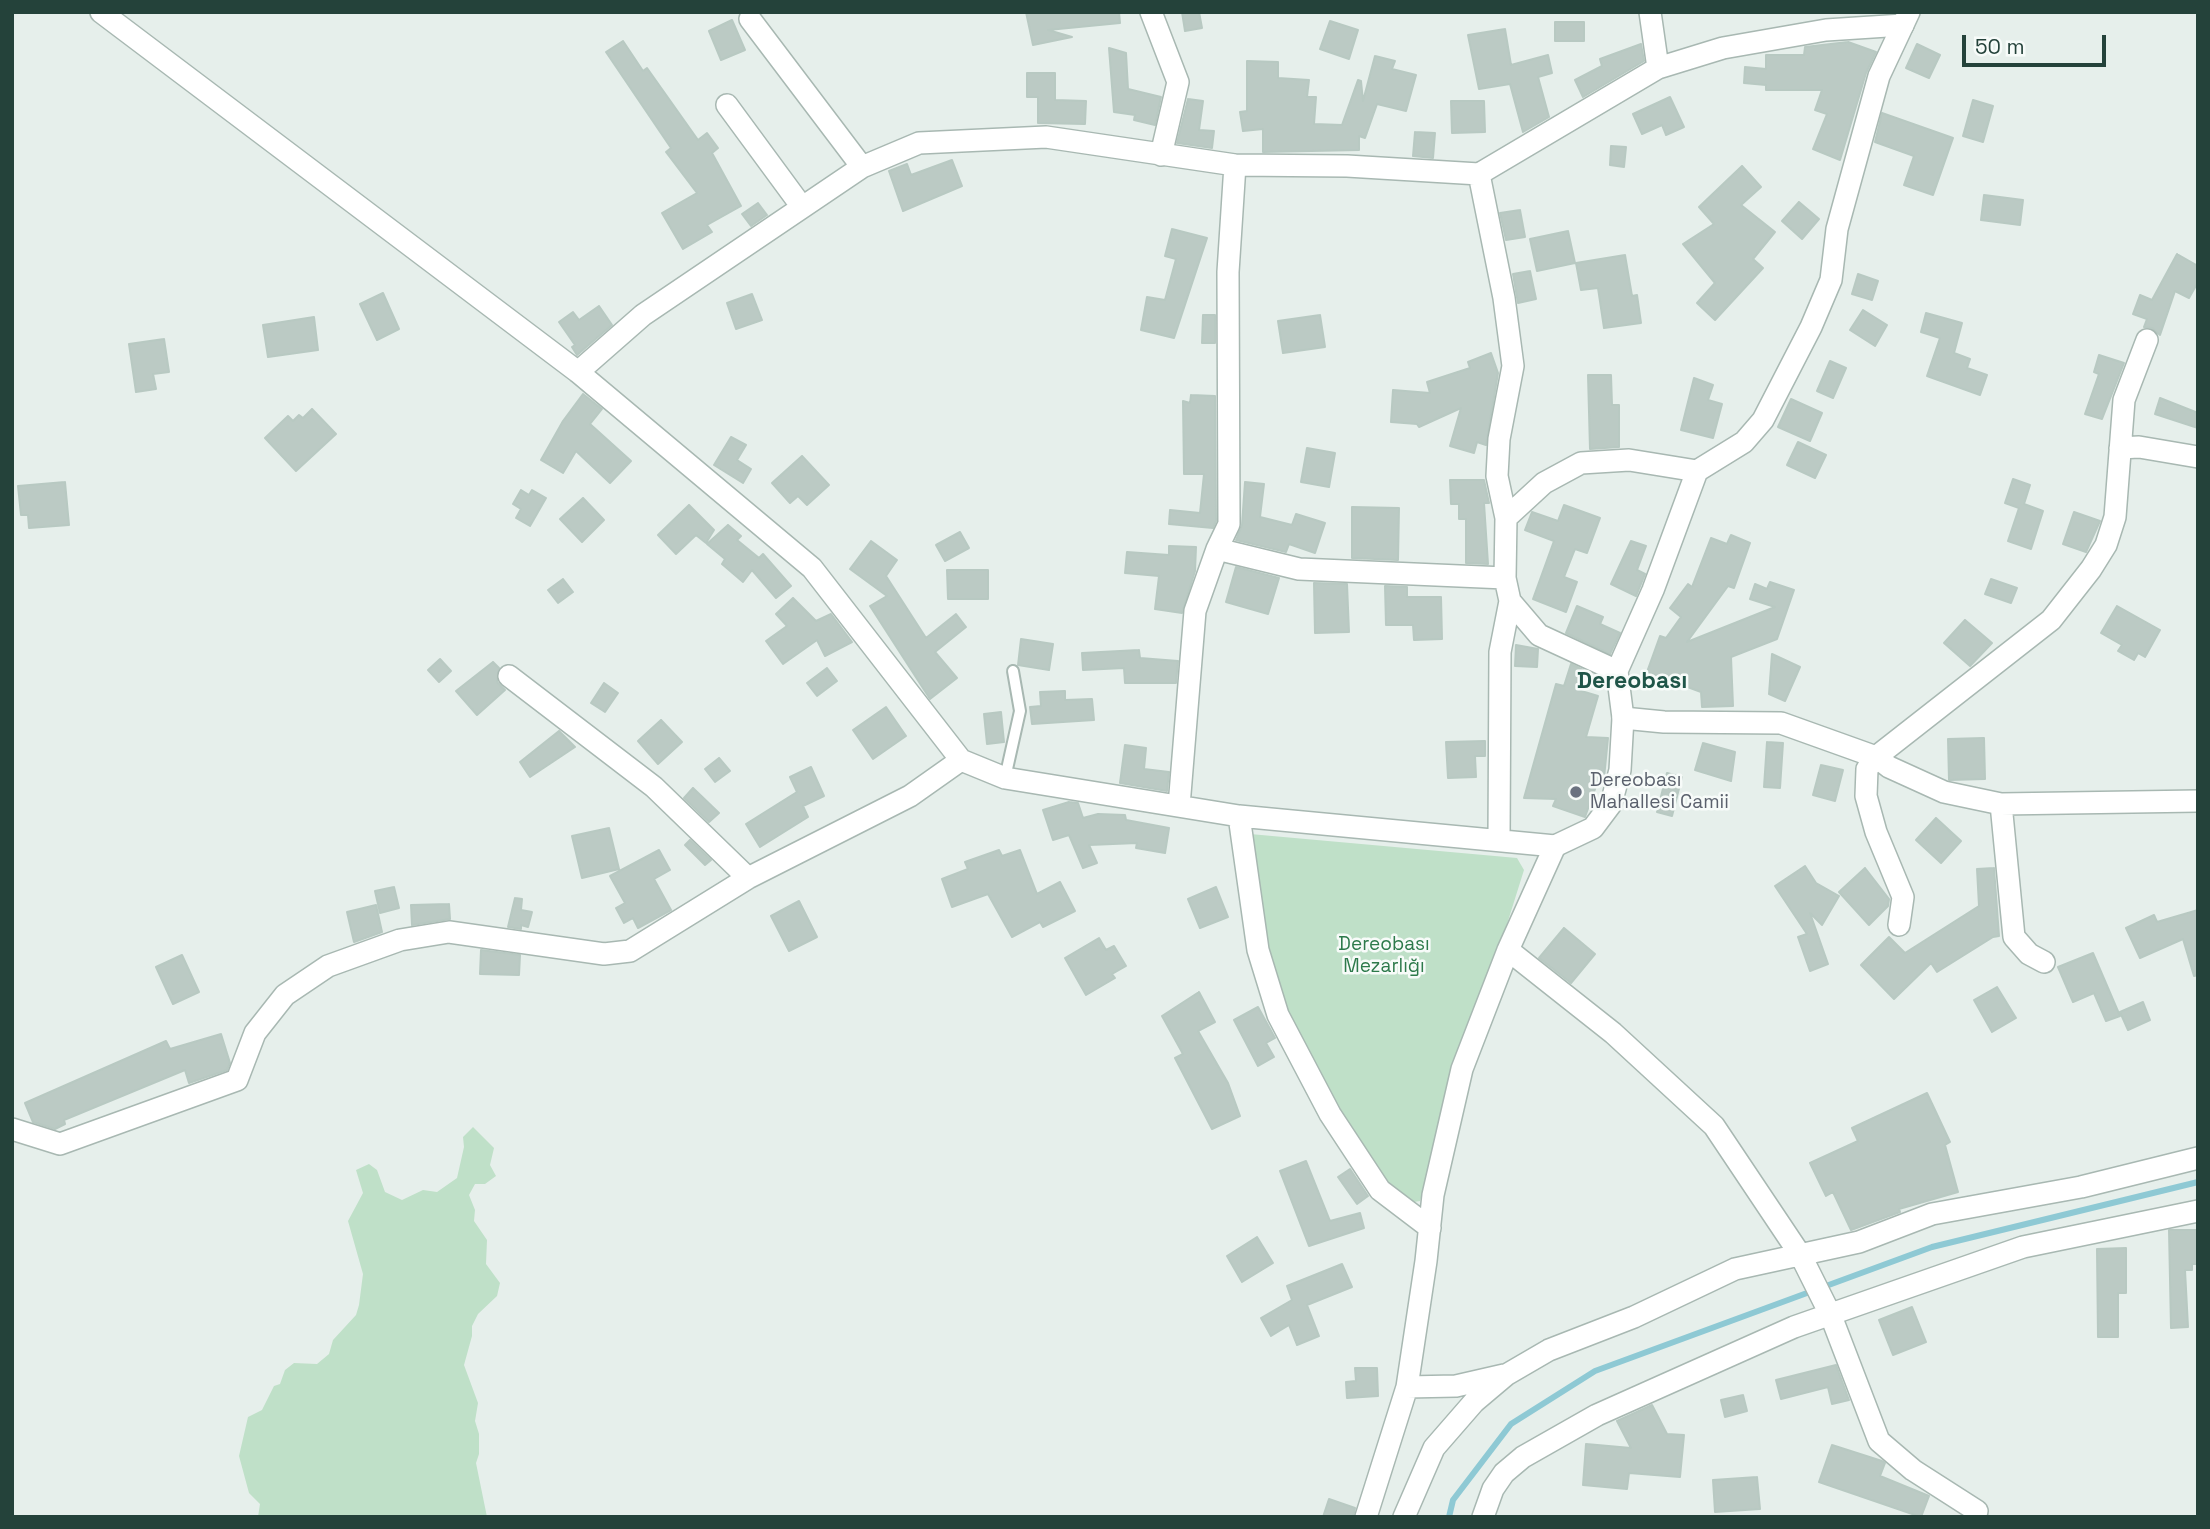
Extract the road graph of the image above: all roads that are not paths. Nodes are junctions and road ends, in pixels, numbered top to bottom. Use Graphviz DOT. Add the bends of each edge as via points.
graph roads {
  1 [pos="101,12"];
  2 [pos="1151,12"];
  3 [pos="1650,12"];
  4 [pos="750,19"];
  5 [pos="1906,19"];
  6 [pos="1658,68"];
  7 [pos="727,105"];
  8 [pos="1161,155"];
  9 [pos="1235,165"];
  10 [pos="862,167"];
  11 [pos="1479,174"];
  12 [pos="802,207"];
  13 [pos="2147,340"];
  14 [pos="578,372"];
  15 [pos="2120,448"];
  16 [pos="2198,457"];
  17 [pos="1697,471"];
  18 [pos="1506,518"];
  19 [pos="1217,549"];
  20 [pos="1506,578"];
  21 [pos="1510,601"];
  22 [pos="1013,671"];
  23 [pos="1617,671"];
  24 [pos="509,676"];
  25 [pos="1623,718"];
  26 [pos="1876,757"];
  27 [pos="961,760"];
  28 [pos="1005,778"];
  29 [pos="2198,801"];
  30 [pos="2001,804"];
  31 [pos="1179,806"];
  32 [pos="1239,816"];
  33 [pos="1499,839"];
  34 [pos="1555,846"];
  35 [pos="748,878"];
  36 [pos="1899,925"];
  37 [pos="1508,950"];
  38 [pos="2044,962"];
  39 [pos="12,1129"];
  40 [pos="2198,1158"];
  41 [pos="2198,1211"];
  42 [pos="1430,1228"];
  43 [pos="1801,1256"];
  44 [pos="1831,1316"];
  45 [pos="1506,1375"];
  46 [pos="1407,1387"];
  47 [pos="1977,1511"];
  48 [pos="1366,1517"];
  49 [pos="1404,1517"];
  50 [pos="1483,1517"];
  1 -- 14 [label="street"];
  2 -- 8 [label="street" via="1178,82"];
  3 -- 6 [label="street"];
  4 -- 10 [label="street"];
  5 -- 6 [label="street" via="1723,48"];
  5 -- 17 [label="street" via="1879,76 1837,229 1831,280 1811,327 1763,420 1744,442"];
  6 -- 11 [label="street"];
  7 -- 12 [label="street"];
  8 -- 9 [label="street"];
  8 -- 10 [label="street" via="1046,136 919,143"];
  9 -- 11 [label="street"];
  9 -- 19 [label="street" via="1228,272 1229,524"];
  10 -- 12 [label="street"];
  11 -- 18 [label="street" via="1513,366 1497,476"];
  12 -- 14 [label="street" via="643,315"];
  13 -- 15 [label="street" via="2124,400"];
  14 -- 27 [label="street" via="812,568"];
  15 -- 16 [label="street"];
  15 -- 26 [label="street" via="2115,517 2106,545 2052,620"];
  17 -- 18 [label="street" via="1629,460 1581,463 1544,483"];
  17 -- 23 [label="street"];
  18 -- 20 [label="street"];
  19 -- 20 [label="street" via="1299,569"];
  19 -- 31 [label="street" via="1195,611"];
  20 -- 21 [label="street"];
  21 -- 23 [label="street" via="1539,635"];
  21 -- 33 [label="street" via="1500,652"];
  22 -- 28 [label="lane" via="1020,712"];
  23 -- 25 [label="street"];
  24 -- 35 [label="street" via="654,787"];
  25 -- 26 [label="street" via="1781,723"];
  25 -- 34 [label="street" via="1620,770 1611,804 1593,828"];
  26 -- 30 [label="street" via="1944,792"];
  26 -- 36 [label="street" via="1867,769 1866,796 1903,897"];
  27 -- 28 [label="street"];
  27 -- 35 [label="street" via="911,796"];
  28 -- 31 [label="street"];
  29 -- 30 [label="street"];
  30 -- 38 [label="street" via="2014,937"];
  31 -- 32 [label="street"];
  32 -- 33 [label="street"];
  32 -- 42 [label="street" via="1258,950 1278,1015 1329,1114 1380,1190"];
  33 -- 34 [label="street"];
  34 -- 37 [label="street"];
  35 -- 39 [label="street" via="630,951 604,954 449,932 400,940 328,966 285,995 255,1033 237,1080 60,1144"];
  37 -- 42 [label="street" via="1462,1069 1433,1195"];
  37 -- 43 [label="street" via="1613,1034 1714,1126"];
  40 -- 43 [label="street" via="2081,1187 1932,1214 1858,1242"];
  41 -- 44 [label="street" via="2023,1247"];
  42 -- 46 [label="street"];
  43 -- 44 [label="street"];
  43 -- 45 [label="street" via="1735,1269 1634,1317 1549,1350"];
  44 -- 47 [label="street" via="1879,1441"];
  44 -- 50 [label="street" via="1794,1327 1555,1438 1504,1473"];
  45 -- 46 [label="street" via="1456,1386"];
  45 -- 49 [label="street" via="1474,1402 1434,1448"];
  46 -- 48 [label="street"];
}
